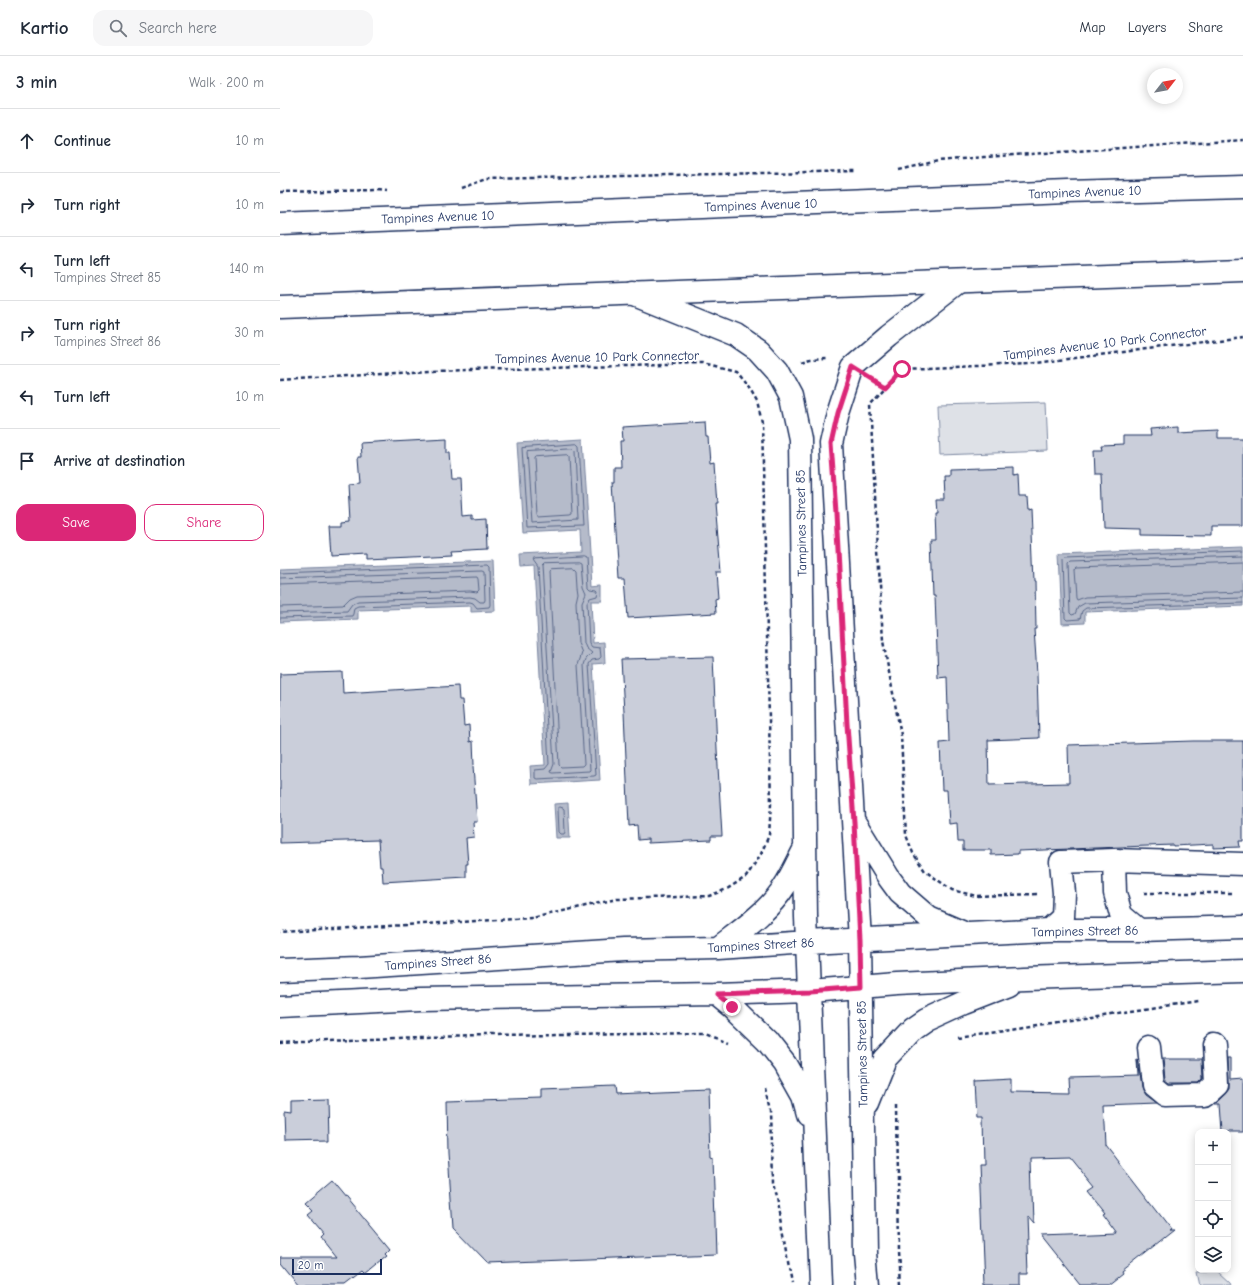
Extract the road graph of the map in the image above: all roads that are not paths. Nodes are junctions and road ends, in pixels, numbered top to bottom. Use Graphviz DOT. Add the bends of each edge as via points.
graph roads {
  1 [pos="1243,187"];
  2 [pos="280,224"];
  3 [pos="1243,271"];
  4 [pos="958,282"];
  5 [pos="632,292"];
  6 [pos="280,307"];
  7 [pos="854,822"];
  8 [pos="805,847"];
  9 [pos="1114,860"];
  10 [pos="1243,864"];
  11 [pos="1243,926"];
  12 [pos="1049,930"];
  13 [pos="1139,930"];
  14 [pos="969,934"];
  15 [pos="860,940"];
  16 [pos="808,942"];
  17 [pos="718,948"];
  18 [pos="280,970"];
  19 [pos="1243,971"];
  20 [pos="1025,978"];
  21 [pos="861,987"];
  22 [pos="810,991"];
  23 [pos="716,994"];
  24 [pos="280,1006"];
  25 [pos="1214,1045"];
  26 [pos="1149,1047"];
  27 [pos="863,1115"];
  28 [pos="815,1141"];
  29 [pos="821,1285"];
  30 [pos="868,1285"];
  1 -- 2 [label="street, Tampines Avenue 10"];
  3 -- 4 [label="street"];
  4 -- 5 [label="street"];
  4 -- 7 [label="street, Tampines Street 85" via="853,367 831,444"];
  5 -- 6 [label="street"];
  5 -- 8 [label="street, Tampines Street 85" via="736,335 758,350 777,371 791,397 800,439"];
  7 -- 14 [label="street, Tampines Street 85" via="900,893 929,918"];
  7 -- 15 [label="street, Tampines Street 85"];
  8 -- 16 [label="street, Tampines Street 85"];
  8 -- 17 [label="street, Tampines Street 85" via="783,888 774,899"];
  9 -- 10 [label="street"];
  9 -- 12 [label="street" via="1061,862 1063,917"];
  9 -- 13 [label="street" via="1115,893 1121,915"];
  11 -- 13 [label="street, Tampines Street 86"];
  12 -- 13 [label="street, Tampines Street 86"];
  12 -- 14 [label="street, Tampines Street 86"];
  14 -- 15 [label="street, Tampines Street 86"];
  15 -- 16 [label="street, Tampines Street 86"];
  15 -- 21 [label="street, Tampines Street 85"];
  16 -- 17 [label="street, Tampines Street 86"];
  16 -- 22 [label="street, Tampines Street 85"];
  17 -- 18 [label="street, Tampines Street 86" via="623,950"];
  19 -- 20 [label="street"];
  20 -- 21 [label="street"];
  20 -- 27 [label="street" via="963,1003 926,1020 914,1029 885,1059"];
  21 -- 22 [label="street"];
  21 -- 27 [label="street, Tampines Street 85"];
  22 -- 23 [label="street"];
  22 -- 28 [label="street, Tampines Street 85"];
  23 -- 24 [label="street" via="420,999"];
  23 -- 28 [label="street" via="767,1041 785,1064 803,1096"];
  25 -- 26 [label="street" via="1216,1084 1204,1095 1165,1096 1153,1086"];
  27 -- 30 [label="street, Tampines Street 85" via="865,1253"];
  28 -- 29 [label="street, Tampines Street 85"];
}
